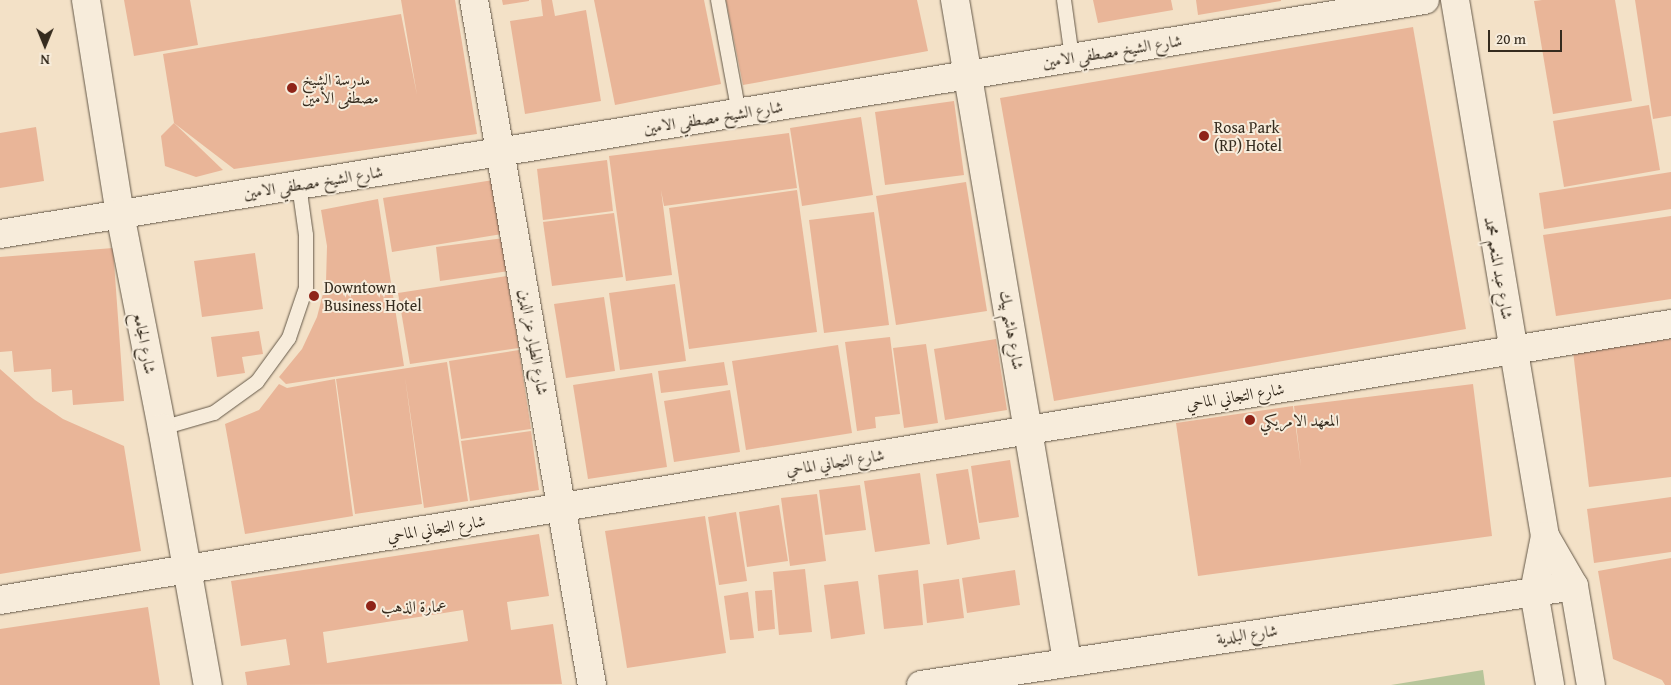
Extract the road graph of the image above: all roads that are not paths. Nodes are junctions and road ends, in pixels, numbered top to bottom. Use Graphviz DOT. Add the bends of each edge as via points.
graph roads {
  1 [pos="86,0"];
  2 [pos="474,0"];
  3 [pos="718,0"];
  4 [pos="955,0"];
  5 [pos="1064,0"];
  6 [pos="1425,0"];
  7 [pos="1454,0"];
  8 [pos="1072,58"];
  9 [pos="968,75"];
  10 [pos="739,113"];
  11 [pos="500,152"];
  12 [pos="299,184"];
  13 [pos="120,214"];
  14 [pos="0,234"];
  15 [pos="1671,324"];
  16 [pos="1513,349"];
  17 [pos="162,428"];
  18 [pos="1030,430"];
  19 [pos="563,507"];
  20 [pos="1545,536"];
  21 [pos="187,569"];
  22 [pos="1574,586"];
  23 [pos="1534,592"];
  24 [pos="0,600"];
  25 [pos="1067,661"];
  26 [pos="208,685"];
  27 [pos="592,685"];
  28 [pos="921,685"];
  29 [pos="1550,685"];
  30 [pos="1591,685"];
  1 -- 13 [label="street, شارع الجامع"];
  2 -- 11 [label="street, شارع الطيار عز الدين"];
  3 -- 10 [label="lane"];
  4 -- 9 [label="street, شارع هاشم بيك"];
  5 -- 8 [label="lane"];
  6 -- 8 [label="street, شارع الشيخ مصطفي الامين"];
  7 -- 16 [label="street, شارع عبد المنعم محمد"];
  8 -- 9 [label="street, شارع الشيخ مصطفي الامين"];
  9 -- 10 [label="street, شارع الشيخ مصطفي الامين"];
  9 -- 18 [label="street, شارع هاشم بيك"];
  10 -- 11 [label="street, شارع الشيخ مصطفي الامين"];
  11 -- 12 [label="street, شارع الشيخ مصطفي الامين"];
  11 -- 19 [label="street, شارع الطيار عز الدين"];
  12 -- 13 [label="street, شارع الشيخ مصطفي الامين"];
  12 -- 17 [label="lane" via="306,235 306,288 289,338 257,382 221,407"];
  13 -- 14 [label="street, شارع الشيخ مصطفي الامين"];
  13 -- 17 [label="street, شارع الجامع"];
  15 -- 16 [label="street, شارع التجاني الماحي"];
  16 -- 18 [label="street, شارع التجاني الماحي"];
  16 -- 20 [label="street, شارع عبد المنعم محمد"];
  17 -- 21 [label="street, شارع الجامع"];
  18 -- 19 [label="street, شارع التجاني الماحي"];
  18 -- 25 [label="street, شارع هاشم بيك"];
  19 -- 21 [label="street, شارع التجاني الماحي"];
  19 -- 27 [label="street, شارع الطيار عز الدين"];
  20 -- 22 [label="street, شارع عبد المنعم محمد"];
  20 -- 23 [label="street, شارع عبد المنعم محمد"];
  21 -- 24 [label="street, شارع التجاني الماحي"];
  21 -- 26 [label="street, شارع الجامع"];
  22 -- 23 [label="street, شارع البلدية"];
  22 -- 30 [label="street, شارع عبد المنعم محمد"];
  23 -- 25 [label="street, شارع البلدية"];
  23 -- 29 [label="street, شارع عبد المنعم محمد"];
  25 -- 28 [label="street, شارع البلدية"];
}
